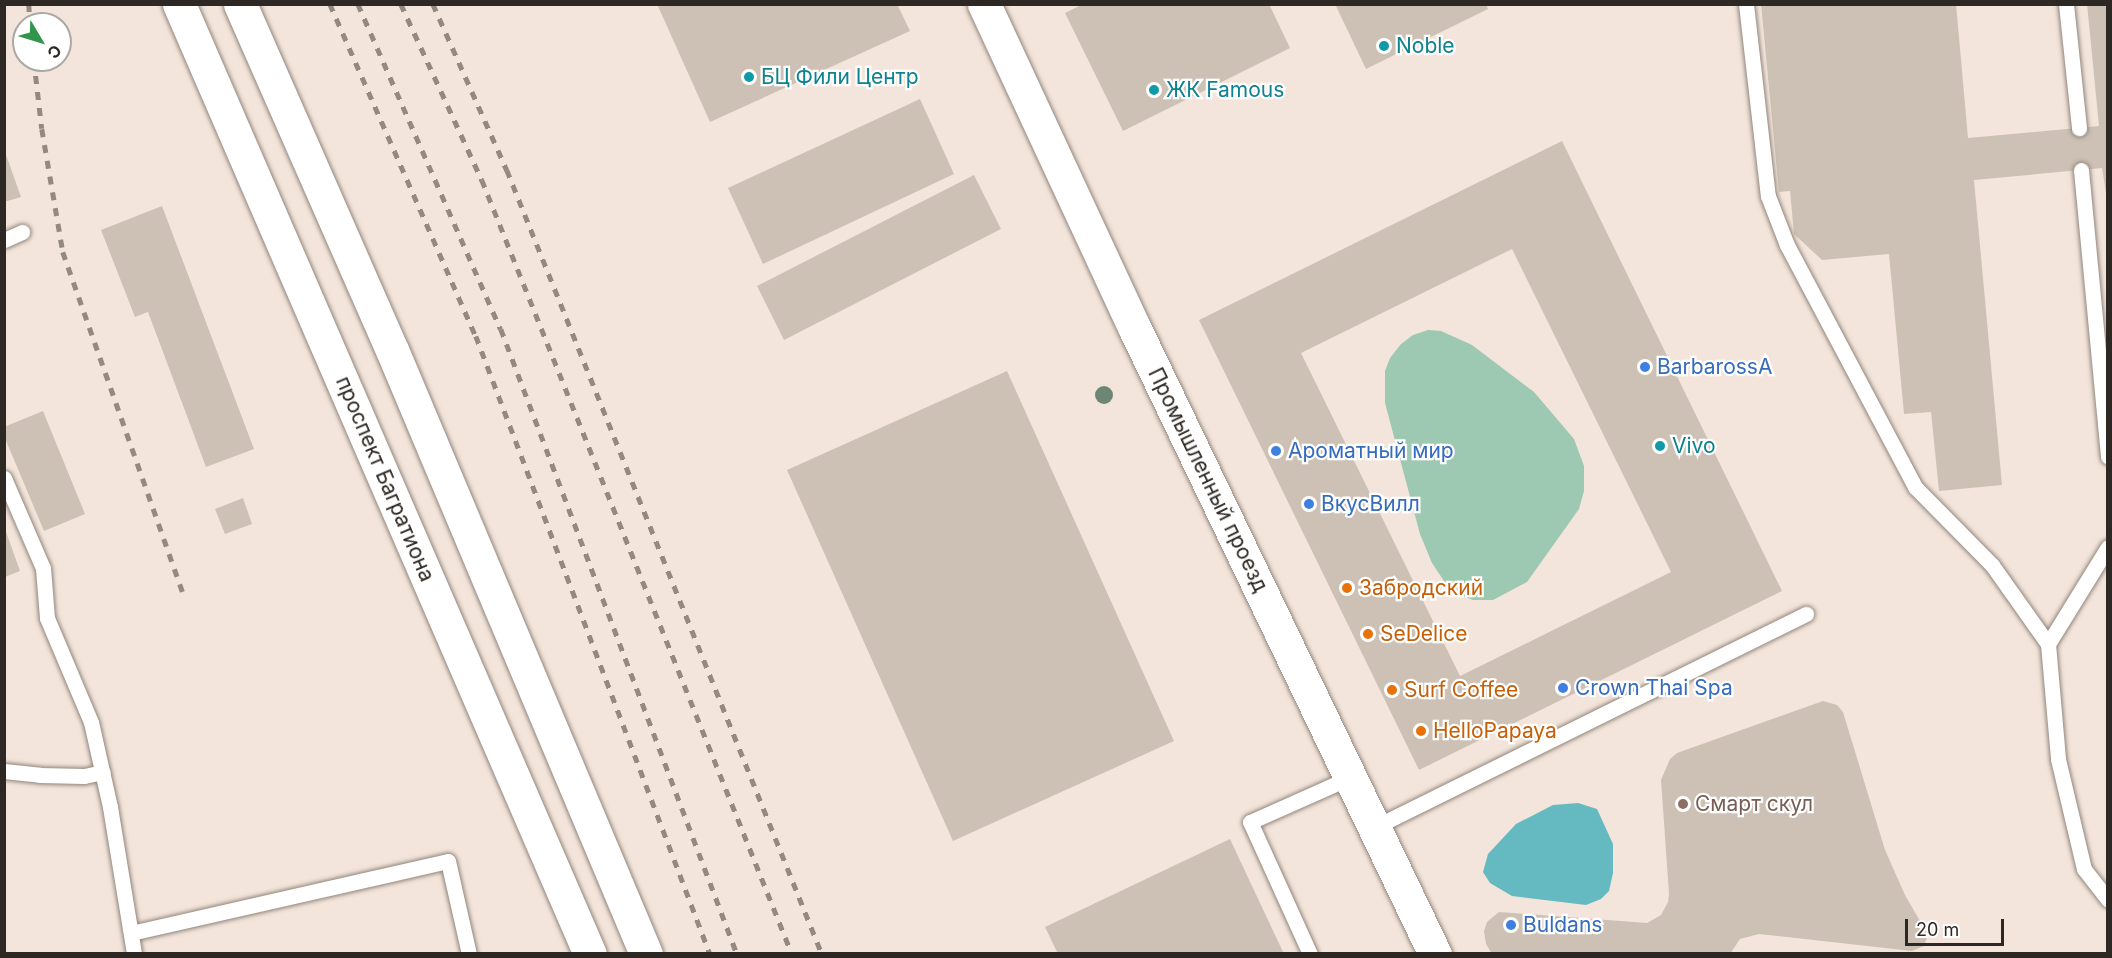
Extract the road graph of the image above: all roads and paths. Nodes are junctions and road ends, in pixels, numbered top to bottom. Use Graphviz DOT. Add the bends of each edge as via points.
graph roads {
  1 [pos="179,4"];
  2 [pos="240,4"];
  3 [pos="984,4"];
  4 [pos="1746,4"];
  5 [pos="2066,4"];
  6 [pos="2079,128"];
  7 [pos="2081,170"];
  8 [pos="22,232"];
  9 [pos="4,240"];
  10 [pos="2108,457"];
  11 [pos="4,478"];
  12 [pos="2108,547"];
  13 [pos="1806,614"];
  14 [pos="2048,644"];
  15 [pos="4,771"];
  16 [pos="103,772"];
  17 [pos="1351,777"];
  18 [pos="1375,827"];
  19 [pos="2108,900"];
  20 [pos="130,933"];
  21 [pos="134,954"];
  22 [pos="469,954"];
  23 [pos="590,954"];
  24 [pos="646,954"];
  25 [pos="1310,954"];
  26 [pos="1435,954"];
  1 -- 23 [label="main road, проспект Багратиона"];
  2 -- 24 [label="main road" via="392,350"];
  3 -- 17 [label="main road, Промышленный проезд"];
  4 -- 14 [label="lane" via="1768,196 1787,245 1915,487 1992,565"];
  5 -- 6 [label="lane"];
  7 -- 10 [label="lane"];
  8 -- 9 [label="lane"];
  11 -- 16 [label="lane" via="43,568 47,618 91,722"];
  12 -- 14 [label="lane"];
  13 -- 18 [label="lane"];
  14 -- 19 [label="lane" via="2058,759 2084,869"];
  15 -- 16 [label="lane" via="84,776"];
  16 -- 20 [label="lane"];
  17 -- 18 [label="main road, Промышленный проезд"];
  17 -- 25 [label="lane" via="1250,822"];
  18 -- 26 [label="main road, Промышленный проезд"];
  20 -- 21 [label="lane"];
  20 -- 22 [label="lane" via="448,861"];
}
